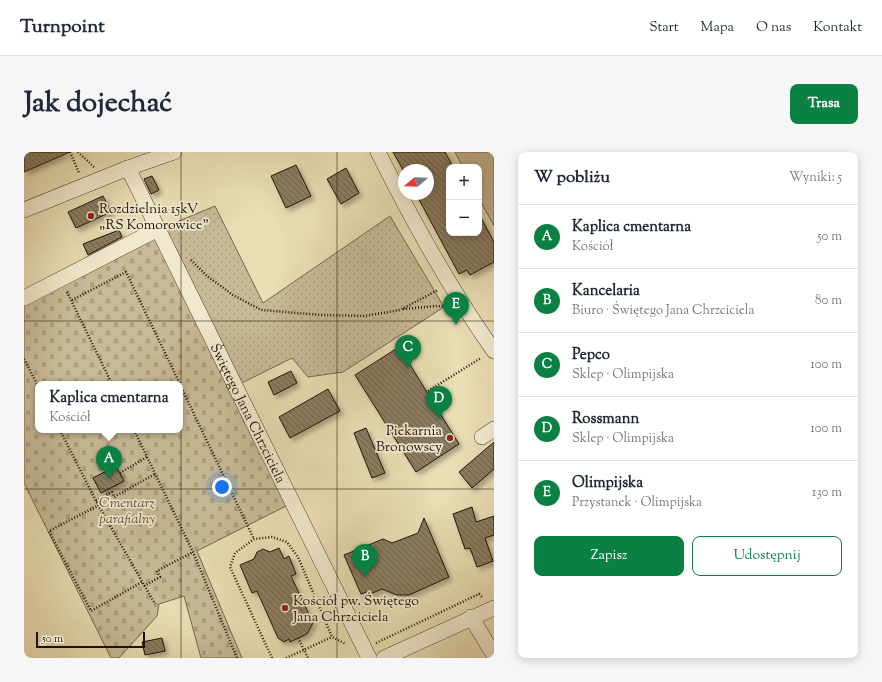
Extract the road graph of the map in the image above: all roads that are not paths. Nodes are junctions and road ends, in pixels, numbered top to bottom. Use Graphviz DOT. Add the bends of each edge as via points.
graph roads {
  1 [pos="174,152"];
  2 [pos="378,152"];
  3 [pos="128,168"];
  4 [pos="24,210"];
  5 [pos="158,229"];
  6 [pos="24,298"];
  7 [pos="487,354"];
  8 [pos="490,605"];
  9 [pos="471,617"];
  10 [pos="367,653"];
  11 [pos="494,655"];
  12 [pos="384,658"];
  1 -- 3 [label="street"];
  2 -- 7 [label="street" via="437,262 474,322"];
  3 -- 4 [label="street"];
  3 -- 5 [label="street, Świętego Jana Chrzciciela"];
  5 -- 6 [label="street"];
  5 -- 10 [label="street, Świętego Jana Chrzciciela"];
  8 -- 9 [label="street"];
  9 -- 11 [label="street"];
  9 -- 12 [label="street"];
}
